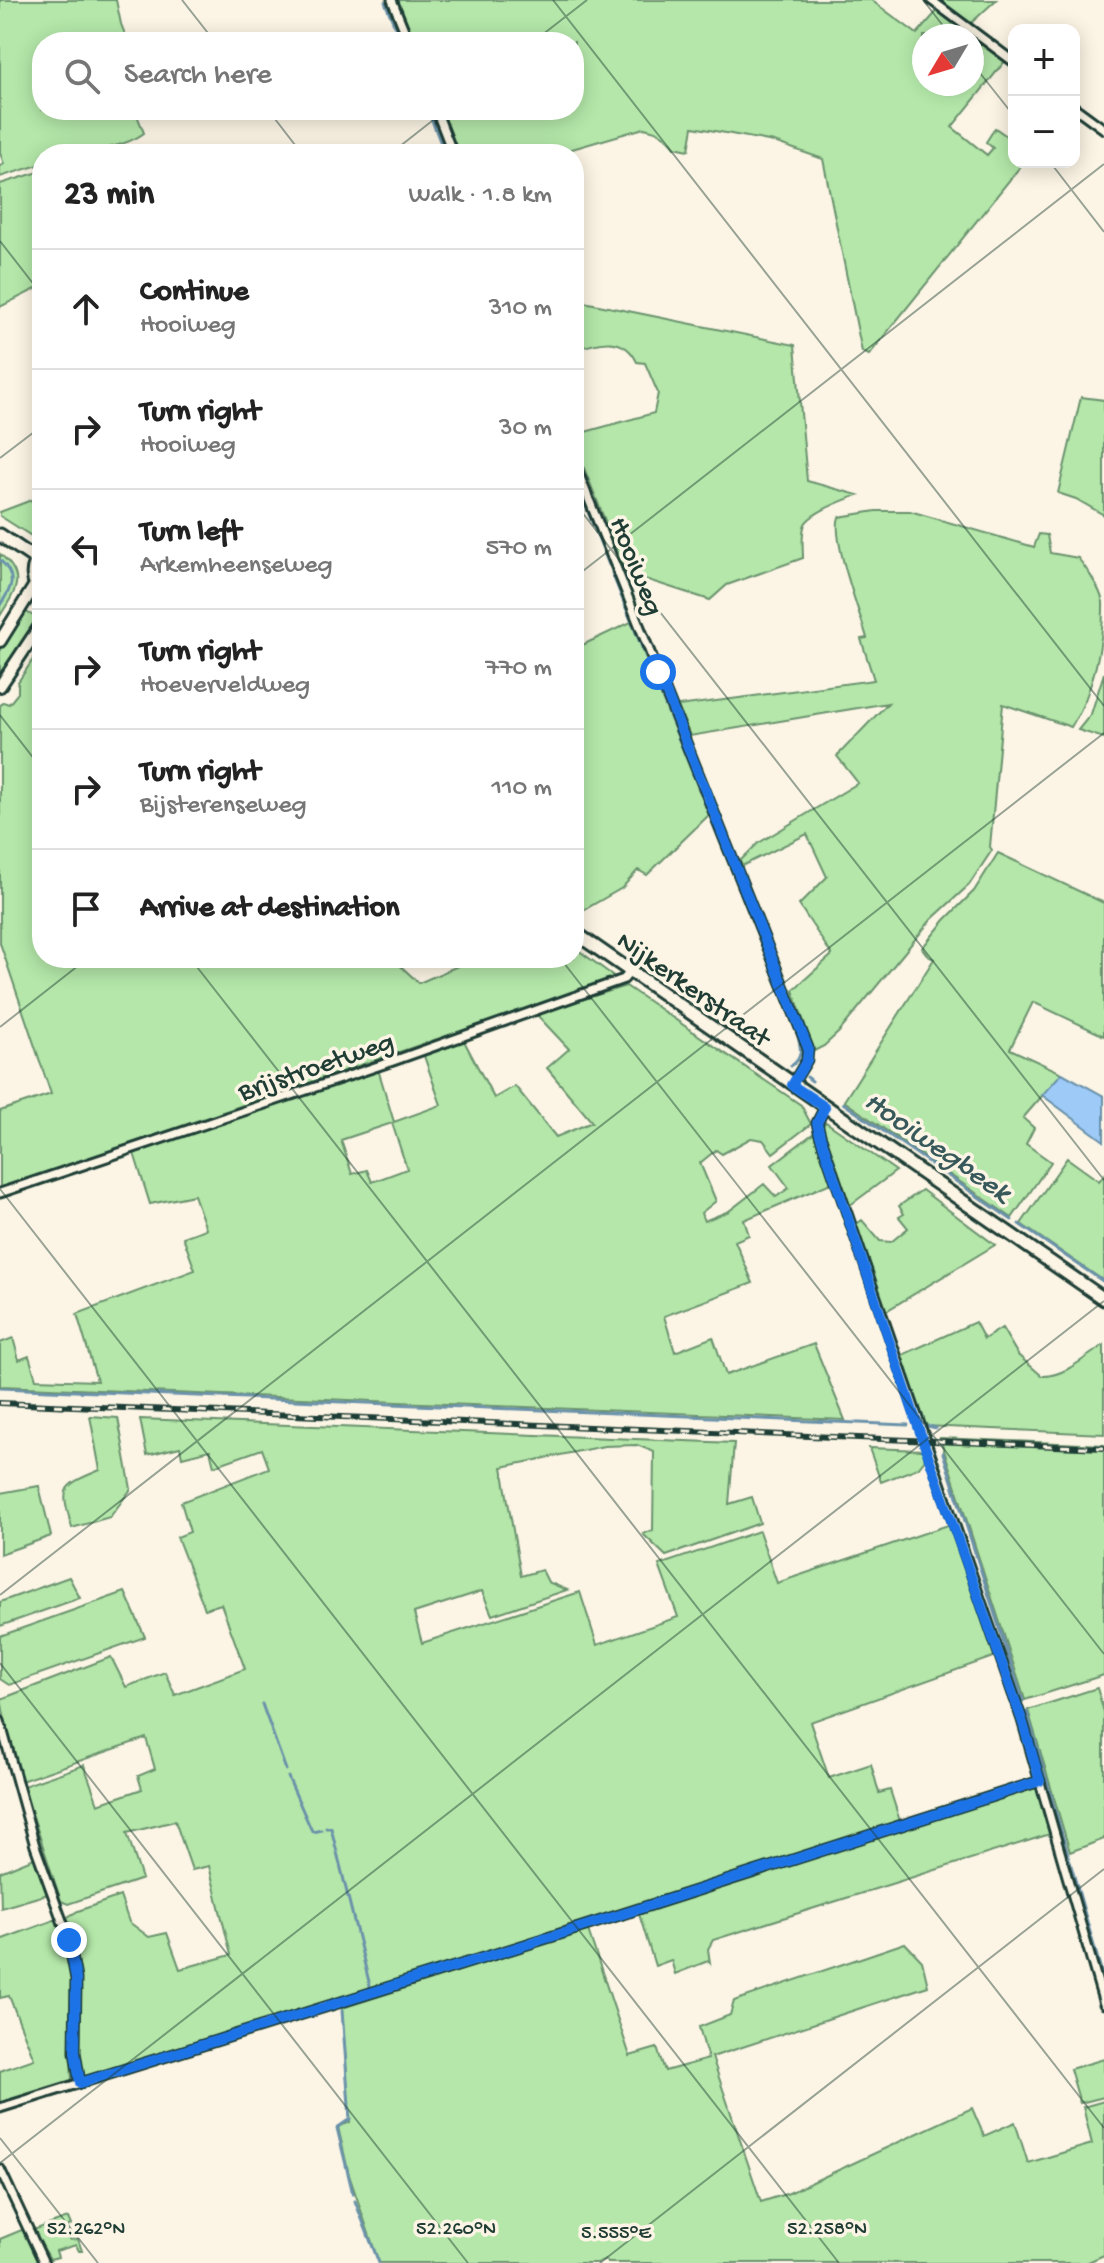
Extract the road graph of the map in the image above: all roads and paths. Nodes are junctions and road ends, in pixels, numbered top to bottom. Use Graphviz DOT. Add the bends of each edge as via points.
graph roads {
  1 [pos="392,0"];
  2 [pos="931,0"];
  3 [pos="405,32"];
  4 [pos="1008,58"];
  5 [pos="1080,111"];
  6 [pos="440,120"];
  7 [pos="1104,129"];
  8 [pos="449,144"];
  9 [pos="584,487"];
  10 [pos="0,535"];
  11 [pos="32,553"];
  12 [pos="32,598"];
  13 [pos="32,638"];
  14 [pos="0,641"];
  15 [pos="0,686"];
  16 [pos="584,938"];
  17 [pos="633,968"];
  18 [pos="792,1085"];
  19 [pos="825,1107"];
  20 [pos="0,1193"];
  21 [pos="1104,1299"];
  22 [pos="0,1721"];
  23 [pos="1040,1781"];
  24 [pos="1104,2004"];
  25 [pos="80,2083"];
  26 [pos="0,2108"];
  27 [pos="0,2169"];
  28 [pos="44,2263"];
  1 -- 3 [label="street"];
  2 -- 4 [label="street"];
  5 -- 7 [label="street"];
  6 -- 8 [label="street"];
  9 -- 18 [label="street, Hooiweg" via="808,1048"];
  10 -- 11 [label="main road"];
  12 -- 14 [label="street"];
  13 -- 15 [label="street"];
  16 -- 17 [label="main road, Nijkerkerstraat"];
  17 -- 18 [label="main road, Nijkerkerstraat"];
  17 -- 20 [label="street, Brijstroetweg" via="624,979"];
  18 -- 19 [label="main road, Nijkerkerstraat"];
  19 -- 21 [label="main road, Nijkerkerstraat"];
  19 -- 23 [label="street" via="817,1123 820,1135"];
  22 -- 25 [label="street" via="35,1846 69,1940"];
  23 -- 24 [label="street"];
  23 -- 25 [label="street"];
  25 -- 26 [label="street"];
  27 -- 28 [label="street"];
}
